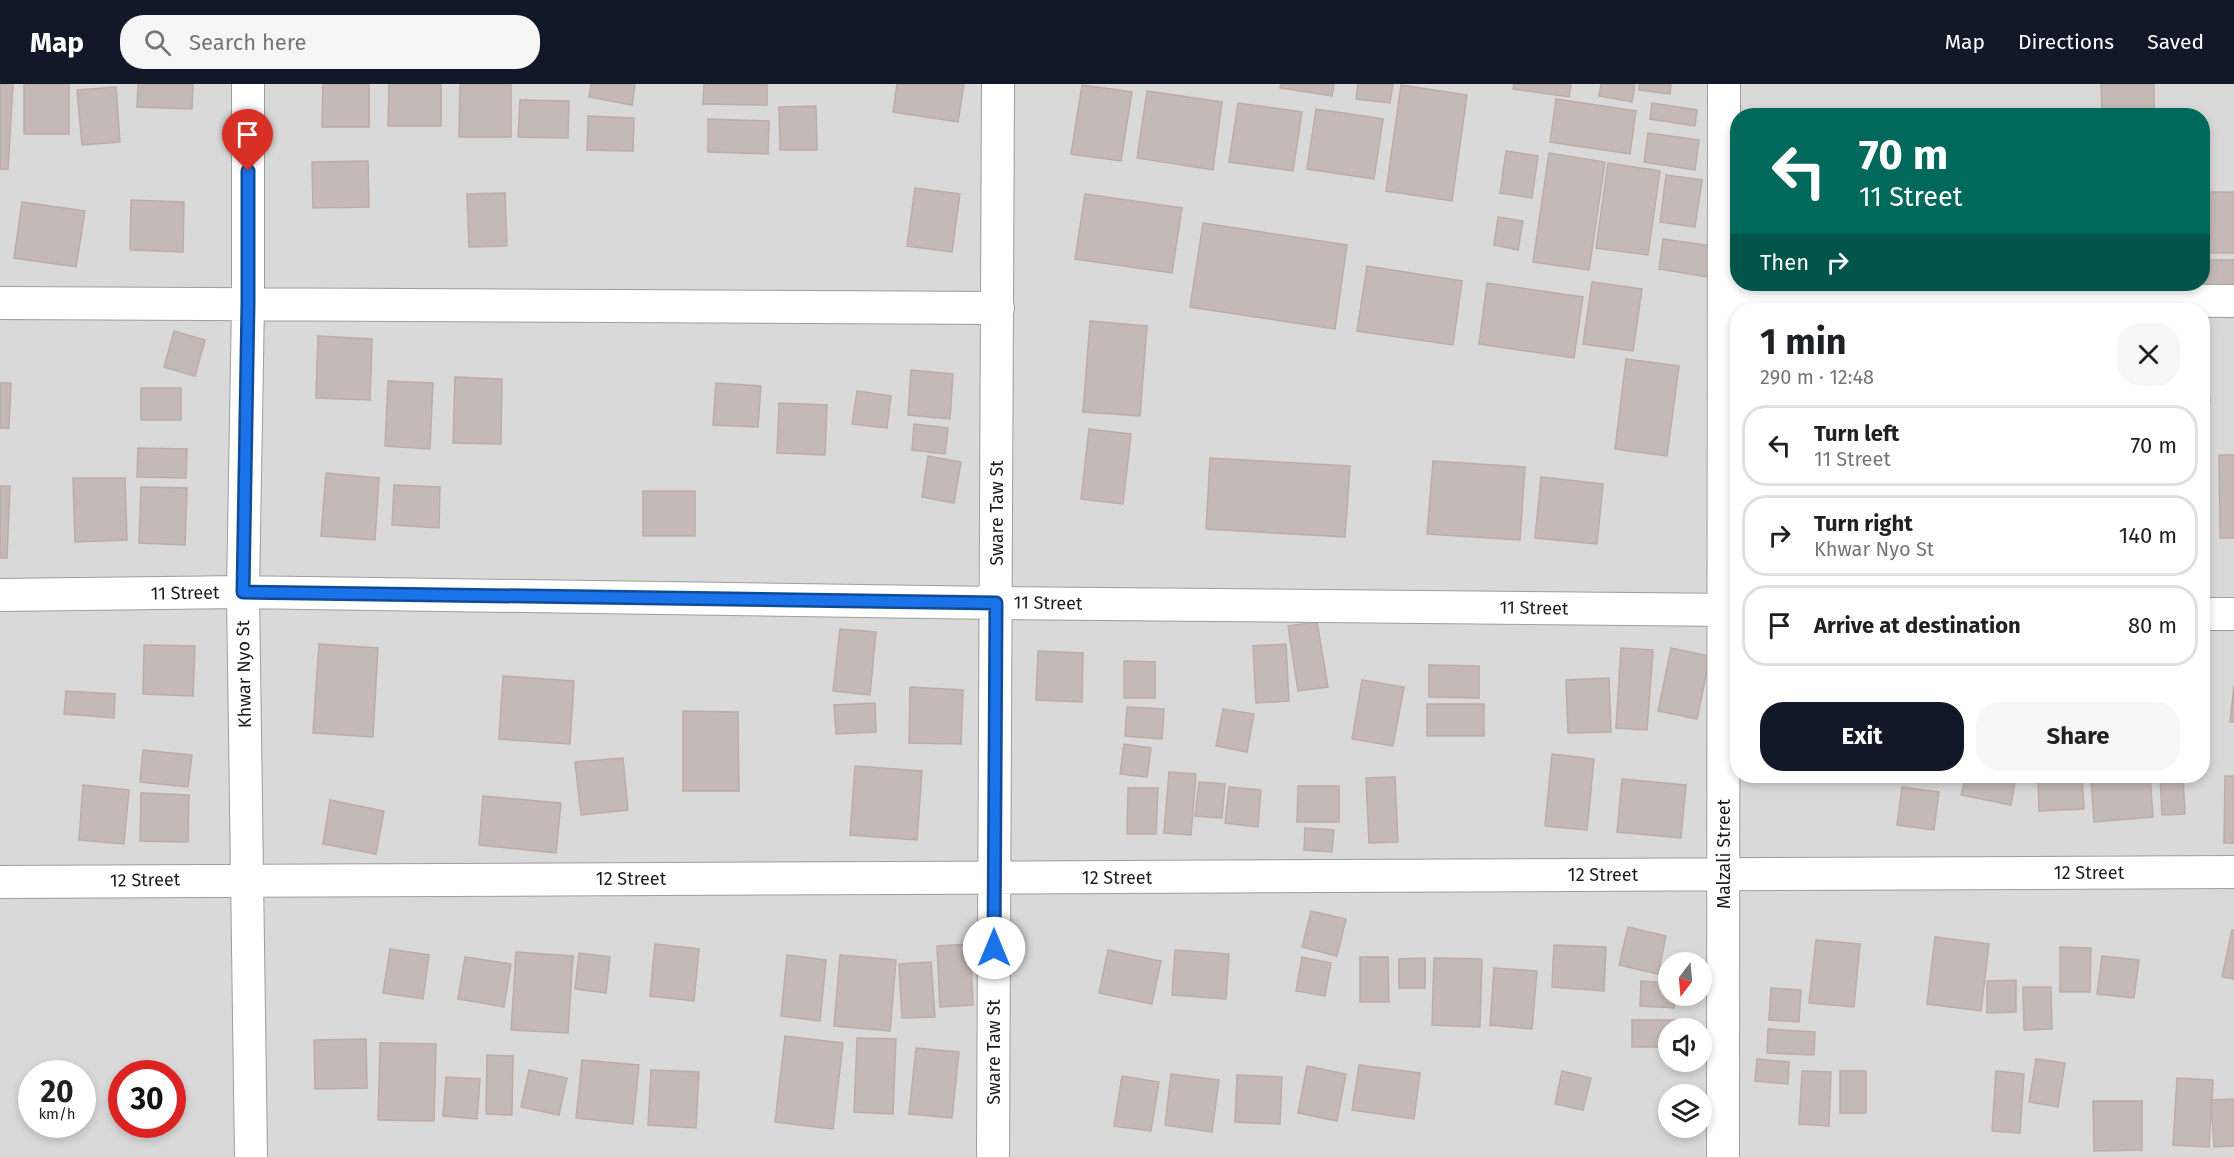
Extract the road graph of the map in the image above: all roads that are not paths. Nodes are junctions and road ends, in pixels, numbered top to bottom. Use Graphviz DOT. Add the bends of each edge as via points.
graph roads {
  1 [pos="248,84"];
  2 [pos="998,84"];
  3 [pos="1724,84"];
  4 [pos="1725,298"];
  5 [pos="2234,301"];
  6 [pos="0,303"];
  7 [pos="248,303"];
  8 [pos="998,308"];
  9 [pos="1730,558"];
  10 [pos="243,592"];
  11 [pos="0,595"];
  12 [pos="996,603"];
  13 [pos="1730,610"];
  14 [pos="2210,614"];
  15 [pos="2234,614"];
  16 [pos="1730,648"];
  17 [pos="2234,872"];
  18 [pos="1724,875"];
  19 [pos="248,879"];
  20 [pos="995,879"];
  21 [pos="0,882"];
  22 [pos="251,1157"];
  23 [pos="993,1157"];
  24 [pos="1723,1157"];
  1 -- 7 [label="street, Khwar Nyo St"];
  2 -- 8 [label="street, Sware Taw St"];
  3 -- 4 [label="street, Malzali Street"];
  4 -- 5 [label="street"];
  4 -- 9 [label="street, Malzali Street"];
  6 -- 7 [label="street"];
  7 -- 8 [label="street"];
  7 -- 10 [label="street, Khwar Nyo St"];
  8 -- 12 [label="street, Sware Taw St"];
  10 -- 11 [label="street, 11 Street"];
  10 -- 12 [label="street, 11 Street"];
  10 -- 19 [label="street, Khwar Nyo St"];
  12 -- 13 [label="street, 11 Street"];
  12 -- 20 [label="street, Sware Taw St"];
  14 -- 15 [label="street"];
  16 -- 18 [label="street, Malzali Street"];
  17 -- 18 [label="street, 12 Street"];
  18 -- 20 [label="street, 12 Street"];
  18 -- 24 [label="street, Malzali Street"];
  19 -- 20 [label="street, 12 Street"];
  19 -- 21 [label="street, 12 Street"];
  19 -- 22 [label="street, Khwar Nyo St"];
  20 -- 23 [label="street, Sware Taw St"];
}
